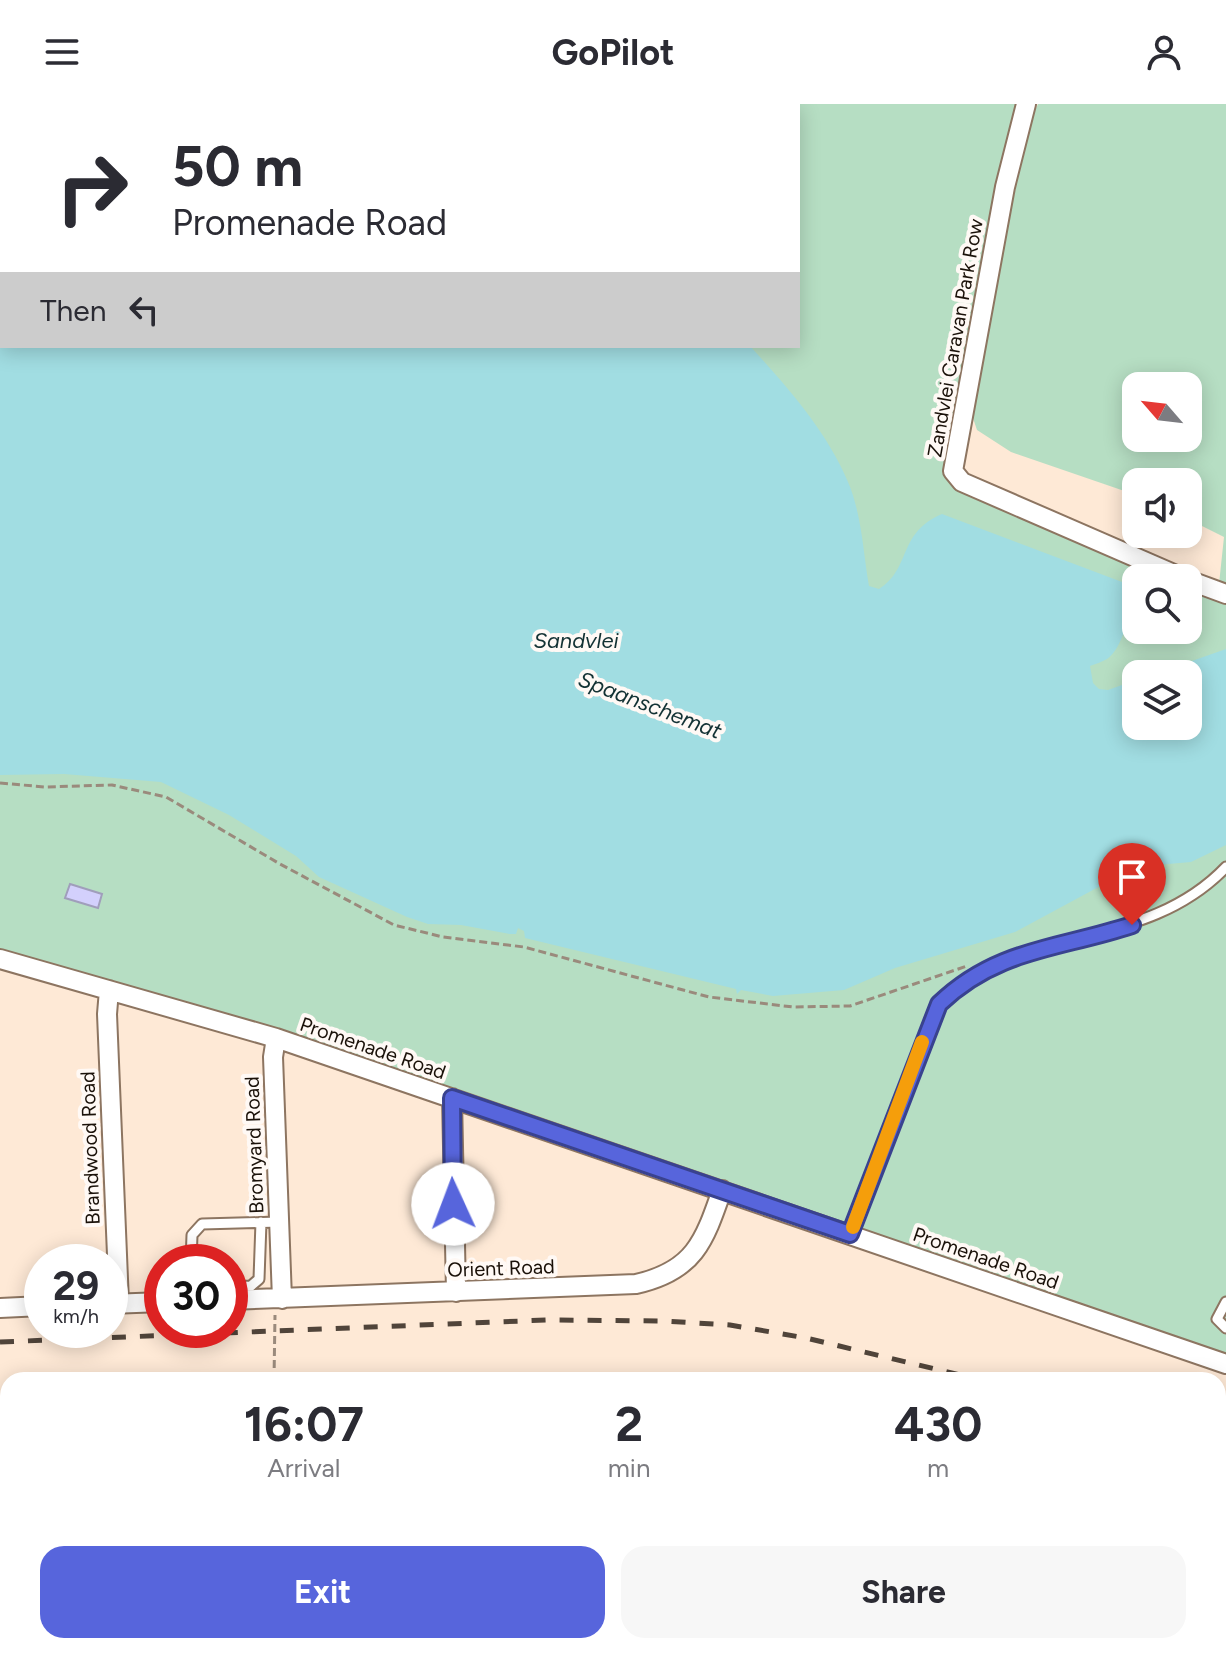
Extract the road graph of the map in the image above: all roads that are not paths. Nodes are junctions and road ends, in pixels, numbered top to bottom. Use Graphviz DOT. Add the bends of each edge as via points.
graph roads {
  1 [pos="1026,104"];
  2 [pos="1151,564"];
  3 [pos="1202,585"];
  4 [pos="1226,594"];
  5 [pos="1226,867"];
  6 [pos="0,959"];
  7 [pos="109,990"];
  8 [pos="276,1038"];
  9 [pos="452,1098"];
  10 [pos="722,1190"];
  11 [pos="270,1222"];
  12 [pos="850,1234"];
  13 [pos="113,1244"];
  14 [pos="191,1244"];
  15 [pos="248,1286"];
  16 [pos="456,1292"];
  17 [pos="279,1299"];
  18 [pos="248,1300"];
  19 [pos="1226,1302"];
  20 [pos="24,1307"];
  21 [pos="0,1308"];
  22 [pos="1226,1328"];
  23 [pos="1226,1364"];
  1 -- 2 [label="street, Zandvlei Caravan Park Row" via="1005,187 953,471 962,482"];
  3 -- 4 [label="street, Zandvlei Caravan Park Row"];
  5 -- 12 [label="lane" via="1186,901 1149,919 1003,960 961,983 939,1004"];
  6 -- 7 [label="street, Promenade Road"];
  7 -- 8 [label="street, Promenade Road"];
  7 -- 13 [label="street, Brandwood Road"];
  8 -- 9 [label="street, Promenade Road"];
  8 -- 11 [label="street, Bromyard Road"];
  9 -- 10 [label="street, Promenade Road"];
  9 -- 16 [label="street"];
  10 -- 12 [label="street, Promenade Road"];
  10 -- 16 [label="street, Orient Road" via="691,1258 656,1279"];
  11 -- 14 [label="lane" via="197,1226"];
  11 -- 15 [label="lane" via="259,1279"];
  11 -- 17 [label="street, Bromyard Road"];
  12 -- 23 [label="street, Promenade Road"];
  16 -- 17 [label="street, Orient Road"];
  17 -- 18 [label="street, Orient Road"];
  19 -- 22 [label="lane" via="1217,1319"];
  20 -- 21 [label="street"];
}
